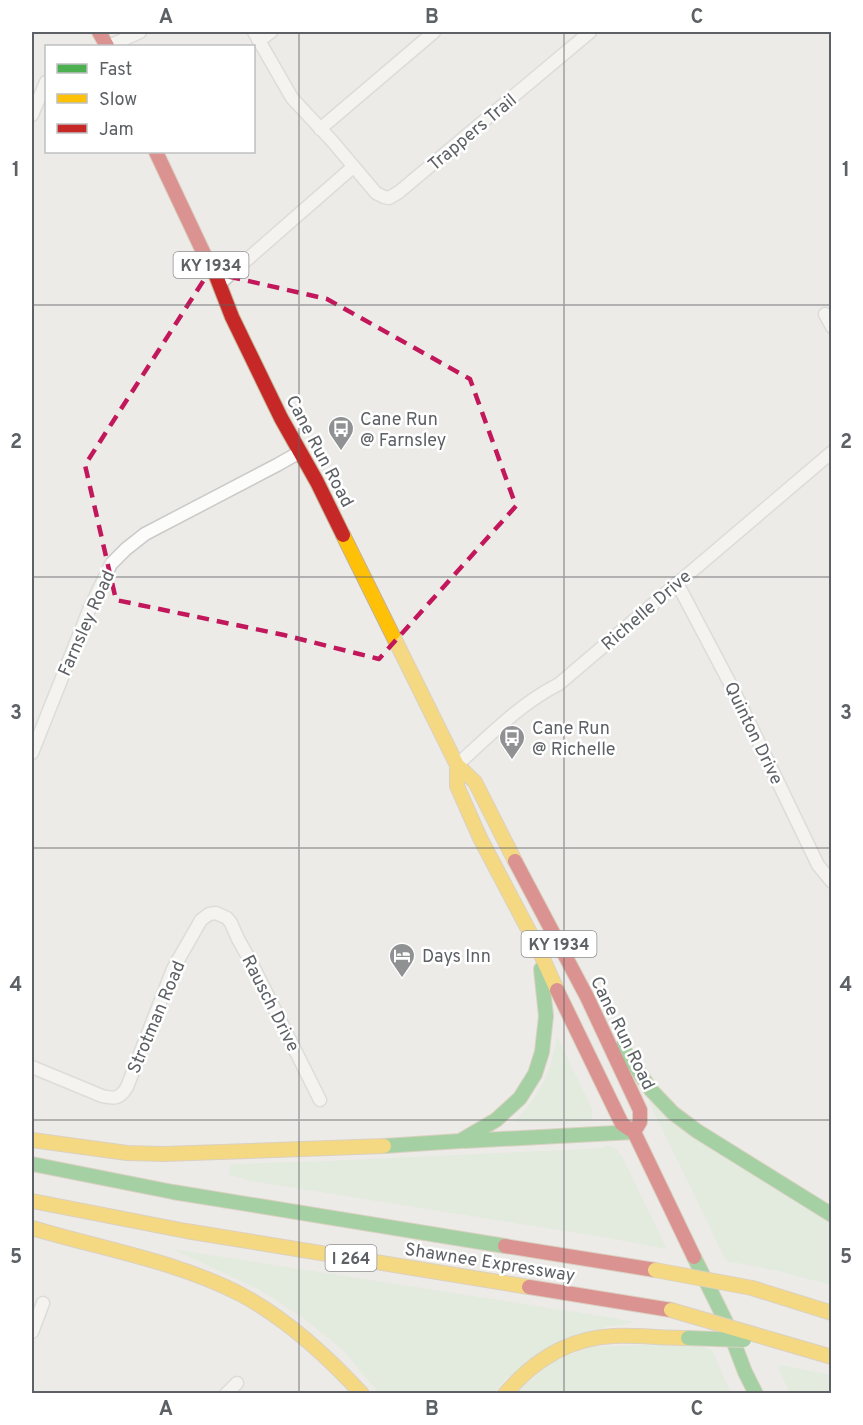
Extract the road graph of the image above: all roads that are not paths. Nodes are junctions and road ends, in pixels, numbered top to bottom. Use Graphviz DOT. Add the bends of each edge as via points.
graph roads {
  1 [pos="99,32"];
  2 [pos="140,32"];
  3 [pos="272,32"];
  4 [pos="434,32"];
  5 [pos="590,32"];
  6 [pos="257,36"];
  7 [pos="107,45"];
  8 [pos="110,45"];
  9 [pos="45,84"];
  10 [pos="32,115"];
  11 [pos="320,129"];
  12 [pos="156,153"];
  13 [pos="353,167"];
  14 [pos="219,284"];
  15 [pos="825,314"];
  16 [pos="831,327"];
  17 [pos="300,452"];
  18 [pos="831,452"];
  19 [pos="677,583"];
  20 [pos="32,753"];
  21 [pos="457,765"];
  22 [pos="831,882"];
  23 [pos="216,913"];
  24 [pos="538,948"];
  25 [pos="587,997"];
  26 [pos="32,1067"];
  27 [pos="320,1100"];
  28 [pos="634,1132"];
  29 [pos="32,1140"];
  30 [pos="460,1141"];
  31 [pos="32,1164"];
  32 [pos="32,1201"];
  33 [pos="831,1215"];
  34 [pos="32,1228"];
  35 [pos="43,1304"];
  36 [pos="831,1313"];
  37 [pos="32,1332"];
  38 [pos="777,1341"];
  39 [pos="831,1357"];
  40 [pos="745,1372"];
  41 [pos="237,1383"];
  42 [pos="226,1394"];
  43 [pos="362,1394"];
  44 [pos="505,1394"];
  45 [pos="749,1394"];
  46 [pos="756,1394"];
  1 -- 7 [label="highway"];
  2 -- 8 [label="street"];
  3 -- 6 [label="street"];
  4 -- 11 [label="street"];
  5 -- 13 [label="street, Trappers Trail" via="389,198 376,193"];
  6 -- 11 [label="street" via="292,98"];
  9 -- 10 [label="street"];
  11 -- 13 [label="street"];
  12 -- 14 [label="highway, Cane Run Road / KY 1934"];
  13 -- 14 [label="street"];
  14 -- 17 [label="highway, Cane Run Road / KY 1934"];
  15 -- 16 [label="street"];
  17 -- 20 [label="street, Farnsley Road" via="145,534 111,564 88,610"];
  17 -- 21 [label="highway, Cane Run Road / KY 1934"];
  18 -- 19 [label="street, Richelle Drive"];
  19 -- 21 [label="street, Richelle Drive" via="560,684 504,723"];
  19 -- 22 [label="street, Quinton Drive" via="810,850"];
  21 -- 24 [label="highway, Cane Run Road / KY 1934" via="457,786"];
  21 -- 25 [label="highway, Cane Run Road / KY 1934" via="475,782"];
  23 -- 26 [label="street, Strotman Road" via="201,920 174,969 123,1094 102,1096"];
  23 -- 27 [label="street, Rausch Drive" via="231,923"];
  24 -- 28 [label="highway, Cane Run Road / KY 1934" via="622,1124"];
  24 -- 30 [label="highway" via="546,1016 535,1074 520,1098 496,1120"];
  25 -- 28 [label="highway, Cane Run Road / KY 1934" via="640,1110 640,1122"];
  25 -- 33 [label="highway" via="651,1090 673,1113"];
  28 -- 30 [label="highway"];
  28 -- 40 [label="highway, Cane Run Road / KY 1934" via="726,1322"];
  29 -- 30 [label="highway" via="164,1154"];
  31 -- 36 [label="highway, Shawnee Expressway / I 264, bridge" via="173,1192 752,1288"];
  32 -- 38 [label="highway, Shawnee Expressway / I 264, bridge" via="671,1310"];
  34 -- 43 [label="highway" via="174,1268 222,1286 268,1310 304,1337"];
  35 -- 37 [label="street"];
  38 -- 39 [label="highway, Shawnee Expressway / I 264"];
  38 -- 44 [label="highway, bridge" via="611,1336 582,1341 544,1357"];
  40 -- 45 [label="highway"];
  40 -- 46 [label="highway, Cane Run Road / KY 1934"];
  41 -- 42 [label="street"];
}
